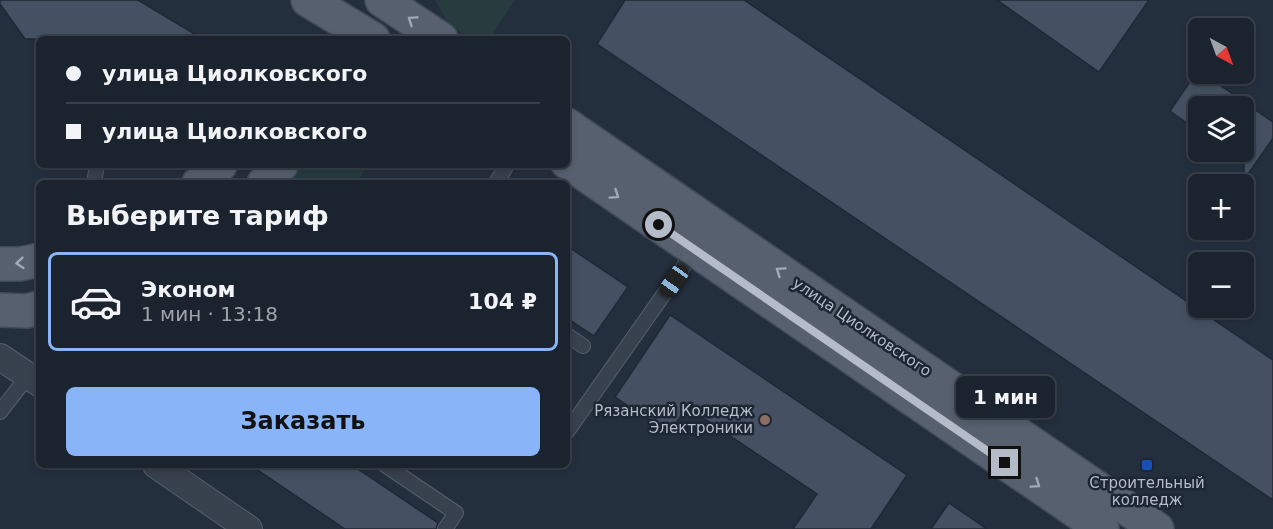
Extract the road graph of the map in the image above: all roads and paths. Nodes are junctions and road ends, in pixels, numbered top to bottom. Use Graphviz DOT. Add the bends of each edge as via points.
graph roads {
  1 [pos="308,0"];
  2 [pos="372,0"];
  3 [pos="382,0"];
  4 [pos="345,20"];
  5 [pos="368,36"];
  6 [pos="372,36"];
  7 [pos="436,36"];
  8 [pos="570,127"];
  9 [pos="570,164"];
  10 [pos="216,168"];
  11 [pos="278,168"];
  12 [pos="202,180"];
  13 [pos="267,180"];
  14 [pos="695,250"];
  15 [pos="36,261"];
  16 [pos="0,264"];
  17 [pos="36,309"];
  18 [pos="0,310"];
  19 [pos="570,337"];
  20 [pos="583,346"];
  21 [pos="0,357"];
  22 [pos="33,379"];
  23 [pos="0,412"];
  24 [pos="570,428"];
  25 [pos="160,468"];
  26 [pos="389,468"];
  27 [pos="249,529"];
  28 [pos="445,529"];
  29 [pos="1102,529"];
  30 [pos="1157,529"];
  1 -- 4 [label="main road"];
  2 -- 6 [label="main road"];
  7 -- 3 [label="main road, one-way"];
  4 -- 5 [label="main road"];
  30 -- 8 [label="main road, улица Циолковского, one-way"];
  9 -- 14 [label="main road, улица Циолковского, one-way"];
  10 -- 12 [label="main road"];
  11 -- 13 [label="main road"];
  14 -- 24 [label="lane"];
  14 -- 29 [label="main road, улица Циолковского, one-way"];
  15 -- 16 [label="main road, one-way"];
  17 -- 18 [label="main road"];
  19 -- 20 [label="lane"];
  21 -- 22 [label="street"];
  22 -- 23 [label="lane"];
  25 -- 27 [label="street"];
  26 -- 28 [label="lane" via="456,513"];
}
